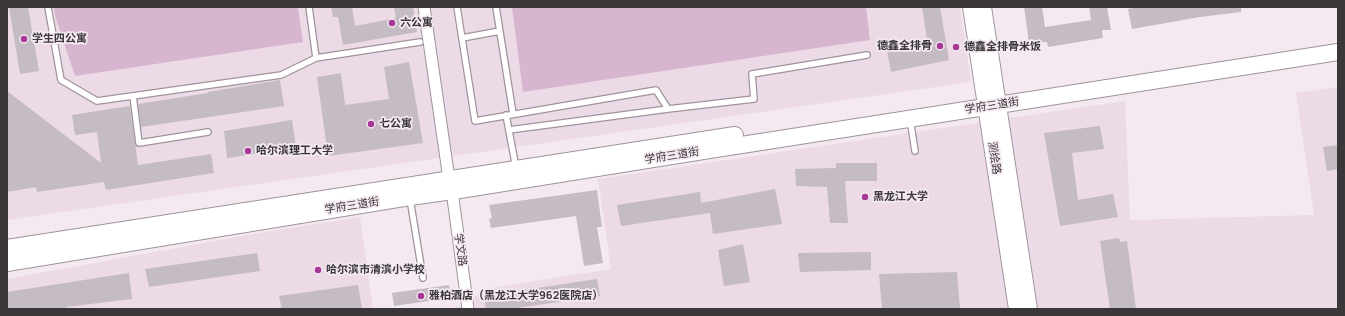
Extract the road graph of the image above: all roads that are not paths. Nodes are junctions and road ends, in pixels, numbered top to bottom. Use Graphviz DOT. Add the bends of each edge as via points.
graph roads {
  1 [pos="48,7"];
  2 [pos="309,7"];
  3 [pos="424,7"];
  4 [pos="457,7"];
  5 [pos="496,7"];
  6 [pos="971,7"];
  7 [pos="984,7"];
  8 [pos="500,31"];
  9 [pos="462,38"];
  10 [pos="420,42"];
  11 [pos="1338,42"];
  12 [pos="1338,52"];
  13 [pos="867,55"];
  14 [pos="316,58"];
  15 [pos="133,96"];
  16 [pos="991,101"];
  17 [pos="668,109"];
  18 [pos="513,114"];
  19 [pos="506,115"];
  20 [pos="910,119"];
  21 [pos="509,130"];
  22 [pos="208,132"];
  23 [pos="915,151"];
  24 [pos="516,168"];
  25 [pos="450,185"];
  26 [pos="410,197"];
  27 [pos="7,248"];
  28 [pos="7,263"];
  29 [pos="423,278"];
  30 [pos="468,309"];
  31 [pos="1017,309"];
  32 [pos="1028,309"];
  1 -- 15 [label="lane" via="61,80 97,102"];
  2 -- 14 [label="lane"];
  3 -- 25 [label="street, 学文路"];
  4 -- 9 [label="lane"];
  5 -- 8 [label="lane"];
  6 -- 16 [label="main road, 测绘路"];
  7 -- 16 [label="main road, 测绘路"];
  8 -- 9 [label="lane"];
  8 -- 18 [label="lane"];
  9 -- 19 [label="lane" via="475,121"];
  10 -- 14 [label="lane"];
  11 -- 16 [label="main road, 学府三道街"];
  12 -- 16 [label="main road, 学府三道街"];
  13 -- 17 [label="lane" via="752,74 754,99"];
  14 -- 15 [label="lane" via="282,75"];
  15 -- 22 [label="lane" via="139,143"];
  16 -- 20 [label="main road, 学府三道街"];
  16 -- 24 [label="main road, 学府三道街"];
  16 -- 31 [label="main road, 测绘路"];
  16 -- 32 [label="main road, 测绘路"];
  17 -- 18 [label="lane" via="656,90"];
  17 -- 21 [label="lane"];
  18 -- 19 [label="lane"];
  19 -- 21 [label="lane"];
  20 -- 23 [label="lane"];
  20 -- 25 [label="main road, 学府三道街"];
  21 -- 24 [label="lane"];
  24 -- 25 [label="main road, 学府三道街"];
  25 -- 26 [label="main road, 学府三道街"];
  25 -- 27 [label="main road, 学府三道街"];
  25 -- 30 [label="street, 学文路"];
  26 -- 28 [label="main road, 学府三道街"];
  26 -- 29 [label="lane"];
}
